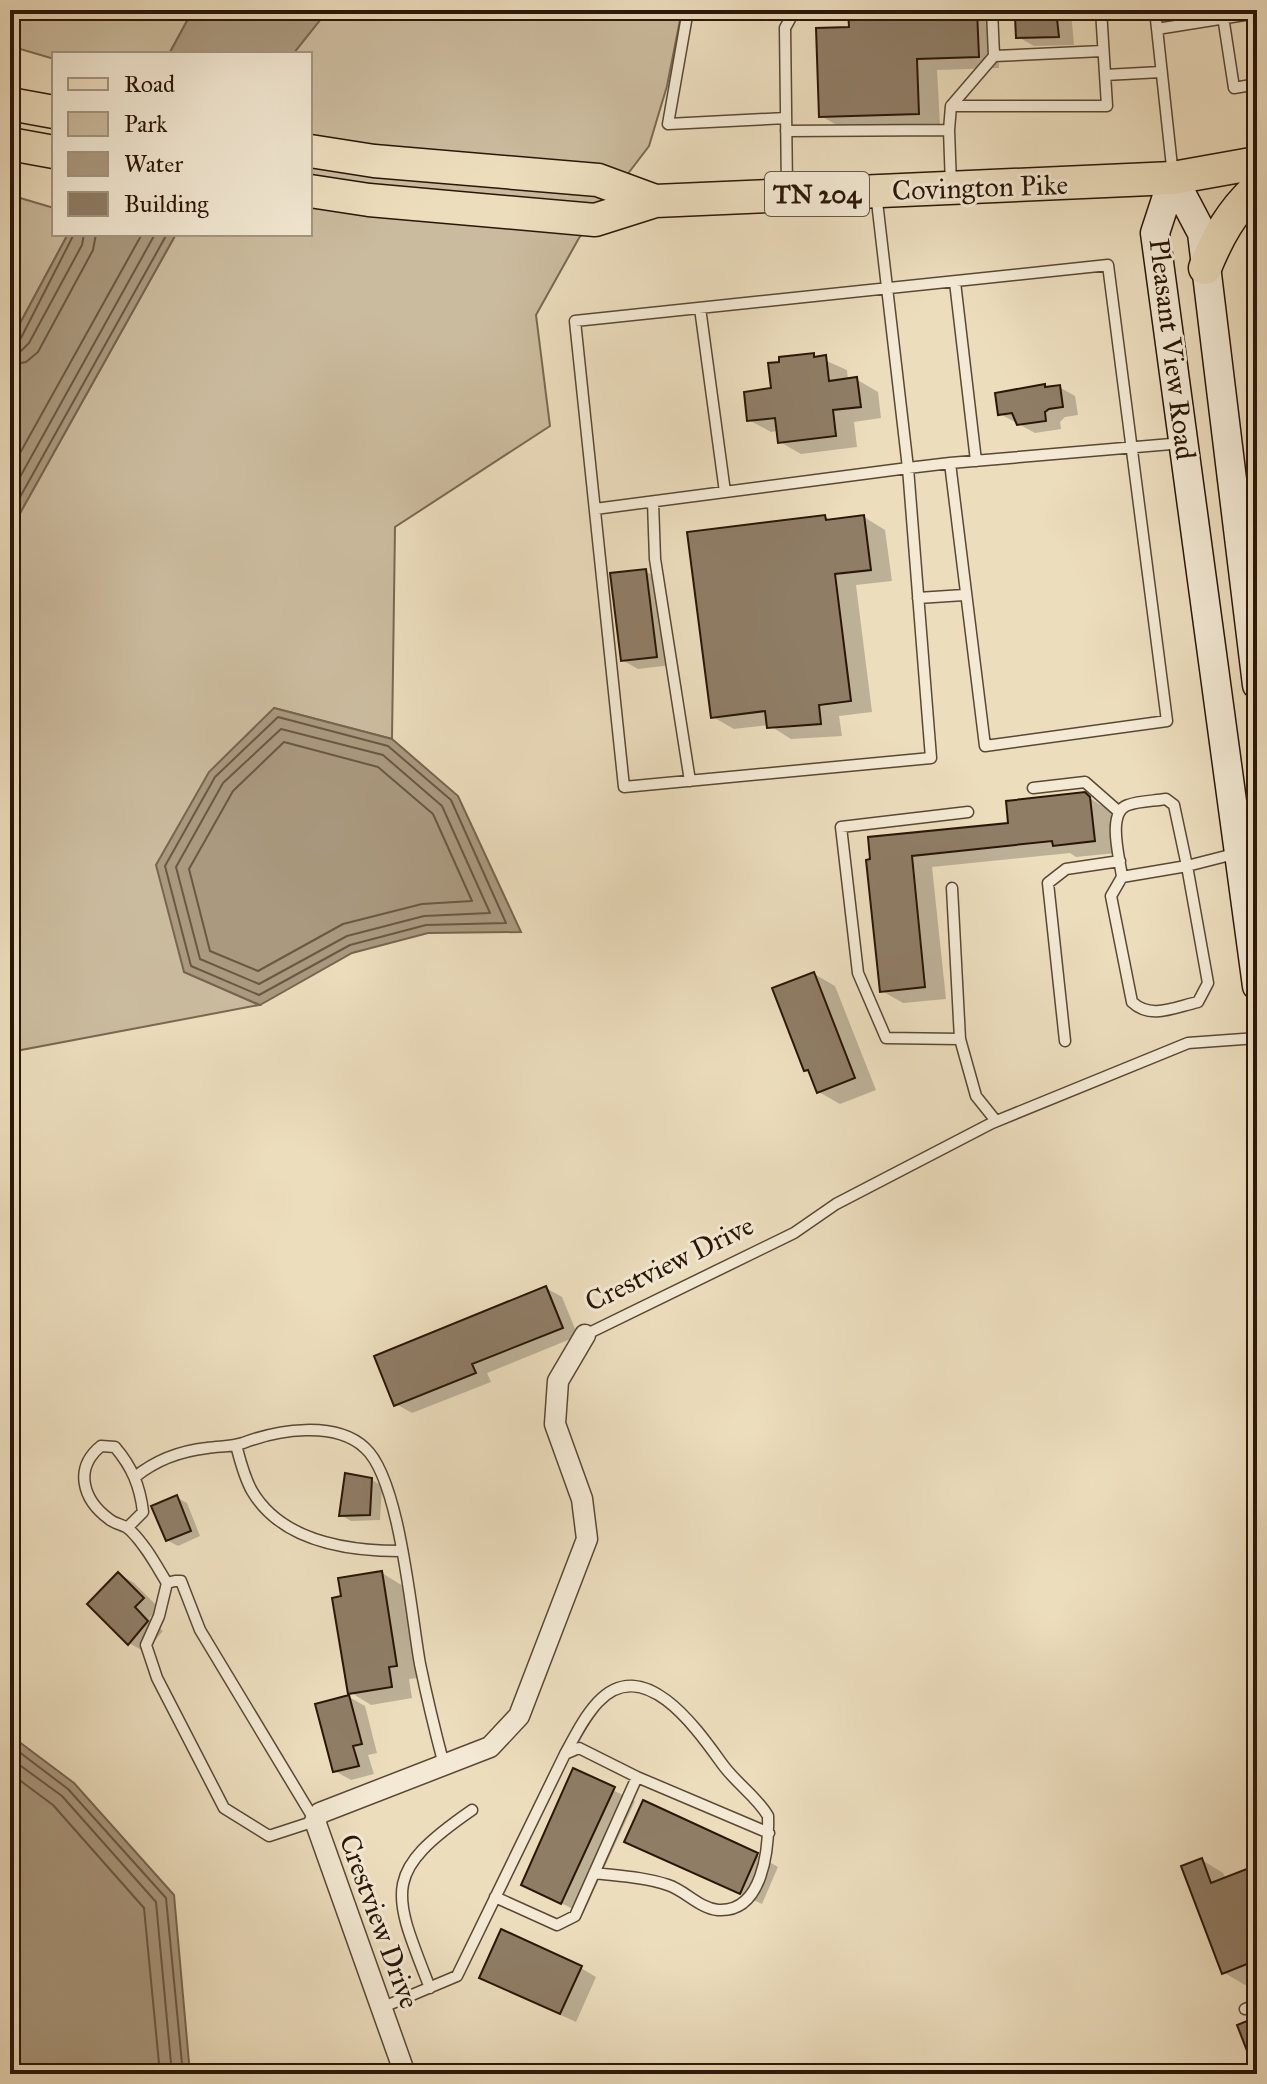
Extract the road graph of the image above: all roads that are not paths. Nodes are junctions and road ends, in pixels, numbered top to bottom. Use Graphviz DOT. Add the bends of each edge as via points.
graph roads {
  1 [pos="688,10"];
  2 [pos="795,10"];
  3 [pos="992,10"];
  4 [pos="1101,10"];
  5 [pos="1155,10"];
  6 [pos="1257,13"];
  7 [pos="1222,14"];
  8 [pos="1157,29"];
  9 [pos="1103,51"];
  10 [pos="994,56"];
  11 [pos="1161,72"];
  12 [pos="1105,75"];
  13 [pos="1257,84"];
  14 [pos="10,104"];
  15 [pos="951,106"];
  16 [pos="52,112"];
  17 [pos="786,118"];
  18 [pos="949,130"];
  19 [pos="786,131"];
  20 [pos="10,144"];
  21 [pos="312,151"];
  22 [pos="52,152"];
  23 [pos="1257,163"];
  24 [pos="1173,178"];
  25 [pos="951,188"];
  26 [pos="1257,188"];
  27 [pos="312,191"];
  28 [pos="875,191"];
  29 [pos="787,195"];
  30 [pos="655,201"];
  31 [pos="1205,268"];
  32 [pos="955,282"];
  33 [pos="885,290"];
  34 [pos="700,308"];
  35 [pos="1185,442"];
  36 [pos="1225,442"];
  37 [pos="1131,447"];
  38 [pos="976,461"];
  39 [pos="950,463"];
  40 [pos="908,468"];
  41 [pos="725,492"];
  42 [pos="653,502"];
  43 [pos="595,509"];
  44 [pos="1250,569"];
  45 [pos="964,595"];
  46 [pos="918,598"];
  47 [pos="1257,685"];
  48 [pos="690,781"];
  49 [pos="1033,788"];
  50 [pos="1118,811"];
  51 [pos="968,812"];
  52 [pos="1239,853"];
  53 [pos="1120,861"];
  54 [pos="1187,866"];
  55 [pos="1122,877"];
  56 [pos="952,888"];
  57 [pos="1257,986"];
  58 [pos="1257,1038"];
  59 [pos="960,1039"];
  60 [pos="1065,1041"];
  61 [pos="996,1121"];
  62 [pos="585,1335"];
  63 [pos="236,1445"];
  64 [pos="135,1477"];
  65 [pos="128,1527"];
  66 [pos="400,1551"];
  67 [pos="167,1583"];
  68 [pos="565,1754"];
  69 [pos="444,1765"];
  70 [pos="637,1777"];
  71 [pos="472,1810"];
  72 [pos="315,1821"];
  73 [pos="769,1833"];
  74 [pos="594,1873"];
  75 [pos="495,1897"];
  76 [pos="430,1988"];
  77 [pos="1257,2004"];
  78 [pos="381,2008"];
  79 [pos="1245,2009"];
  80 [pos="405,2074"];
  1 -- 17 [label="lane" via="668,124"];
  2 -- 17 [label="lane" via="785,28"];
  3 -- 10 [label="lane"];
  4 -- 9 [label="lane"];
  5 -- 8 [label="lane"];
  6 -- 7 [label="lane"];
  7 -- 8 [label="lane"];
  7 -- 13 [label="lane" via="1234,88"];
  8 -- 11 [label="lane"];
  9 -- 10 [label="lane"];
  9 -- 12 [label="lane"];
  10 -- 15 [label="lane"];
  11 -- 12 [label="lane"];
  11 -- 24 [label="lane"];
  12 -- 15 [label="lane" via="1107,106"];
  14 -- 16 [label="main road"];
  15 -- 18 [label="lane"];
  17 -- 19 [label="lane"];
  18 -- 19 [label="lane"];
  18 -- 25 [label="lane"];
  19 -- 29 [label="lane"];
  20 -- 22 [label="main road"];
  21 -- 30 [label="main road, Covington Pike / TN 204" via="598,180"];
  23 -- 24 [label="main road, Covington Pike / TN 204"];
  24 -- 25 [label="main road, Covington Pike / TN 204"];
  24 -- 31 [label="main road, Pleasant View Road" via="1202,233"];
  24 -- 35 [label="main road, Pleasant View Road" via="1155,233"];
  25 -- 28 [label="main road, Covington Pike / TN 204"];
  26 -- 31 [label="main road" via="1221,230"];
  27 -- 30 [label="main road, Covington Pike / TN 204" via="595,220"];
  28 -- 29 [label="main road, Covington Pike / TN 204"];
  28 -- 33 [label="lane"];
  29 -- 30 [label="main road, Covington Pike / TN 204"];
  31 -- 36 [label="main road, Pleasant View Road"];
  32 -- 33 [label="lane"];
  32 -- 37 [label="lane" via="1108,265"];
  32 -- 38 [label="lane"];
  33 -- 34 [label="lane"];
  33 -- 40 [label="lane"];
  34 -- 41 [label="lane"];
  34 -- 43 [label="lane" via="575,321"];
  35 -- 36 [label="main road"];
  35 -- 37 [label="lane"];
  35 -- 52 [label="main road, Pleasant View Road"];
  36 -- 44 [label="main road, Pleasant View Road"];
  37 -- 38 [label="lane"];
  37 -- 45 [label="lane" via="1167,721 985,746"];
  38 -- 39 [label="lane"];
  39 -- 40 [label="lane"];
  39 -- 45 [label="lane"];
  40 -- 41 [label="lane"];
  40 -- 46 [label="lane"];
  41 -- 42 [label="lane"];
  42 -- 43 [label="lane"];
  42 -- 48 [label="lane" via="655,559"];
  43 -- 48 [label="lane" via="624,787"];
  44 -- 47 [label="main road, Pleasant View Road"];
  45 -- 46 [label="lane"];
  46 -- 48 [label="lane" via="931,758"];
  49 -- 50 [label="lane" via="1085,782"];
  50 -- 53 [label="lane"];
  50 -- 54 [label="lane" via="1125,805 1166,799 1174,805"];
  51 -- 59 [label="lane" via="841,827 858,973 886,1038"];
  52 -- 54 [label="lane"];
  52 -- 57 [label="main road, Pleasant View Road"];
  53 -- 55 [label="lane"];
  53 -- 60 [label="lane" via="1066,869 1048,883"];
  54 -- 55 [label="lane"];
  54 -- 55 [label="lane" via="1208,983 1198,1002 1152,1013 1132,1002 1111,896"];
  56 -- 59 [label="lane"];
  58 -- 61 [label="lane, Crestview Drive" via="1188,1043"];
  59 -- 61 [label="lane" via="976,1096"];
  61 -- 62 [label="lane, Crestview Drive" via="836,1204 794,1233"];
  62 -- 69 [label="street, Crestview Drive" via="558,1381 555,1424 582,1499 587,1539 519,1716 490,1747"];
  63 -- 64 [label="lane" via="182,1452"];
  63 -- 66 [label="lane" via="252,1491 277,1517 326,1545"];
  63 -- 66 [label="lane" via="279,1431 349,1437 379,1466"];
  64 -- 65 [label="lane" via="143,1512"];
  64 -- 65 [label="lane" via="115,1447 101,1446 88,1456 83,1471 100,1512"];
  65 -- 67 [label="lane"];
  66 -- 69 [label="lane"];
  67 -- 72 [label="lane" via="181,1581 200,1630"];
  67 -- 72 [label="lane" via="146,1645 157,1678 224,1808 269,1836"];
  68 -- 70 [label="lane" via="579,1748"];
  68 -- 73 [label="lane" via="600,1699 624,1688 651,1689 675,1706 762,1806"];
  68 -- 75 [label="lane"];
  69 -- 72 [label="street, Crestview Drive" via="320,1813"];
  70 -- 73 [label="lane"];
  70 -- 74 [label="lane"];
  71 -- 76 [label="lane" via="432,1837 406,1870 404,1918"];
  72 -- 78 [label="street, Crestview Drive"];
  73 -- 74 [label="lane" via="755,1888 735,1908 717,1910 672,1886"];
  74 -- 75 [label="lane" via="575,1916 557,1925"];
  75 -- 76 [label="lane" via="457,1976"];
  76 -- 78 [label="lane"];
  77 -- 79 [label="lane"];
  78 -- 80 [label="street, Crestview Drive"];
}
